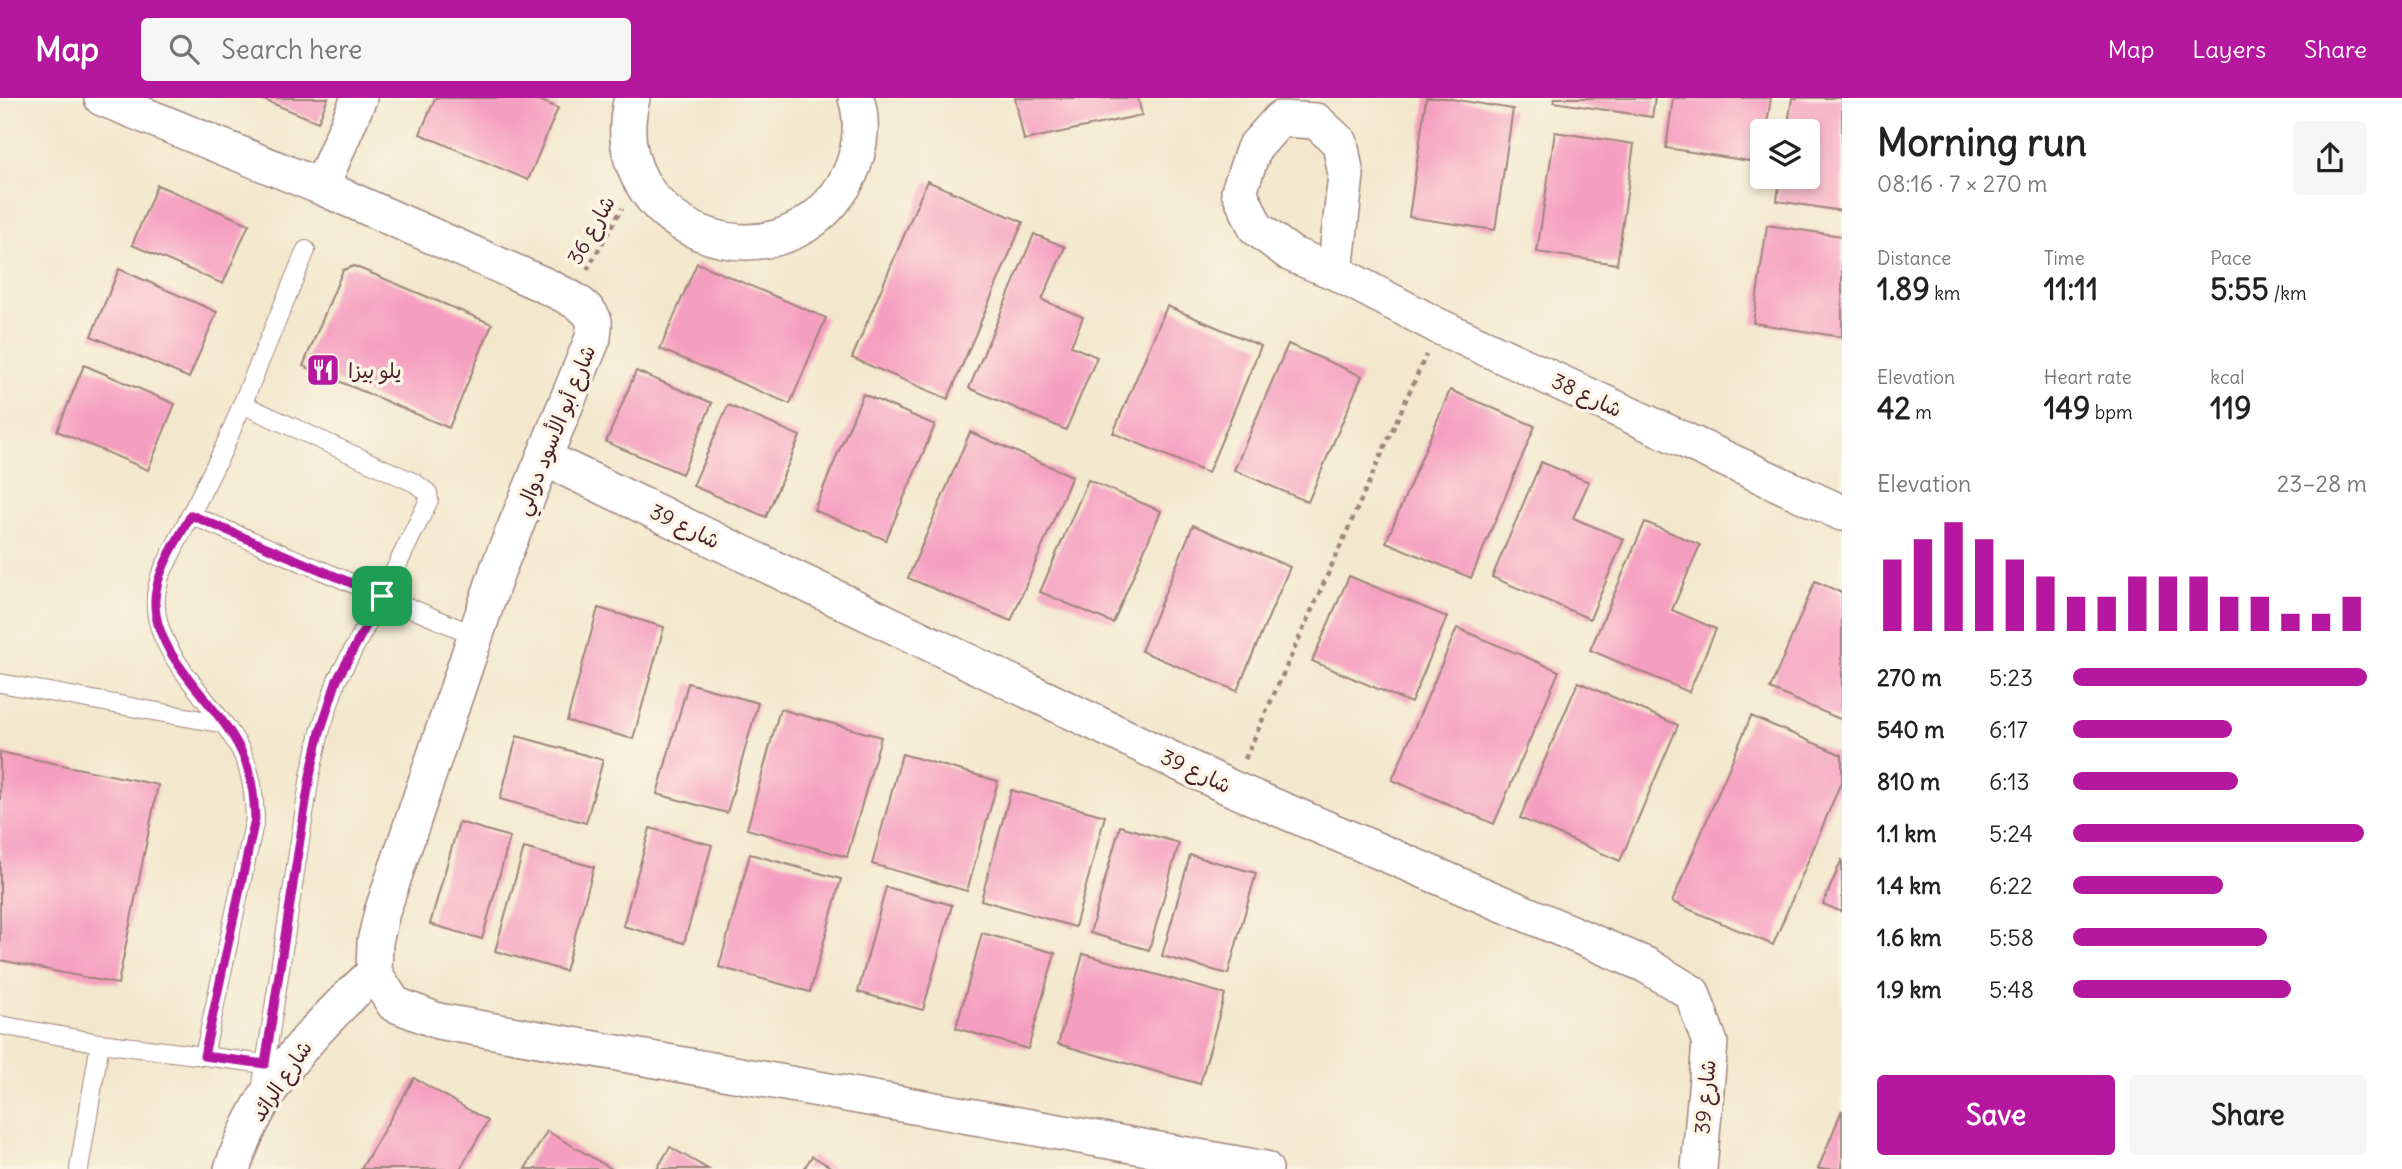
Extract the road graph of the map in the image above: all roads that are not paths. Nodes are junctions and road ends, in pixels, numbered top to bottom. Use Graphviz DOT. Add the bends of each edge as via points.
graph roads {
  1 [pos="102,98"];
  2 [pos="359,98"];
  3 [pos="632,98"];
  4 [pos="856,98"];
  5 [pos="321,187"];
  6 [pos="306,250"];
  7 [pos="1335,272"];
  8 [pos="242,404"];
  9 [pos="544,458"];
  10 [pos="1842,513"];
  11 [pos="191,515"];
  12 [pos="382,596"];
  13 [pos="474,635"];
  14 [pos="0,683"];
  15 [pos="224,724"];
  16 [pos="374,973"];
  17 [pos="0,1025"];
  18 [pos="100,1043"];
  19 [pos="204,1056"];
  20 [pos="265,1064"];
  21 [pos="258,1111"];
  22 [pos="79,1169"];
  23 [pos="232,1169"];
  24 [pos="1265,1169"];
  25 [pos="1699,1169"];
  1 -- 5 [label="street, شارع أبو الأسود دوالي"];
  2 -- 5 [label="street"];
  3 -- 4 [label="street" via="629,145 639,176 657,204 682,225 713,239 746,243 779,238 809,224 834,202 851,173 860,142"];
  5 -- 9 [label="street, شارع أبو الأسود دوالي" via="544,285 586,310 594,322 593,338"];
  6 -- 8 [label="lane"];
  7 -- 10 [label="street, شارع 38" via="1438,326"];
  8 -- 11 [label="lane"];
  8 -- 12 [label="lane" via="428,493 426,509"];
  9 -- 13 [label="street, شارع أبو الأسود دوالي"];
  9 -- 25 [label="street, شارع 39" via="1231,788 1646,965 1692,993 1710,1042"];
  11 -- 12 [label="lane"];
  11 -- 15 [label="lane" via="160,576 155,599 158,619 173,655"];
  12 -- 13 [label="lane"];
  12 -- 20 [label="lane" via="337,680 320,732 307,789"];
  13 -- 16 [label="street, شارع أبو الأسود دوالي" via="382,912"];
  14 -- 15 [label="lane"];
  15 -- 19 [label="lane" via="241,750 253,784 255,819"];
  16 -- 21 [label="street, شارع الرائد" via="331,1012 289,1060"];
  16 -- 24 [label="street" via="394,1004 438,1021"];
  17 -- 18 [label="lane"];
  18 -- 19 [label="lane"];
  18 -- 22 [label="lane"];
  19 -- 20 [label="lane"];
  20 -- 21 [label="lane"];
  21 -- 23 [label="street, شارع الرائد"];
}
